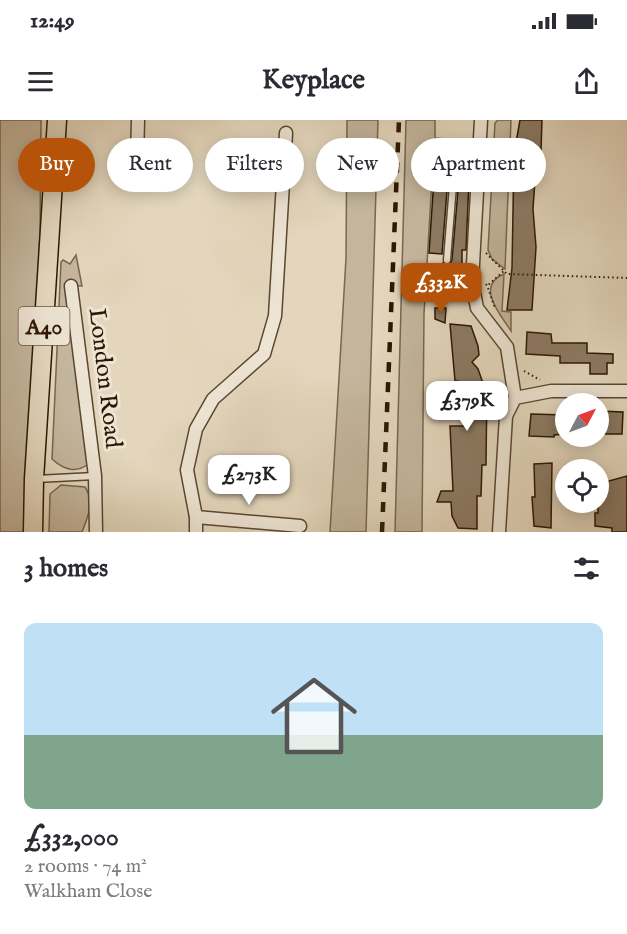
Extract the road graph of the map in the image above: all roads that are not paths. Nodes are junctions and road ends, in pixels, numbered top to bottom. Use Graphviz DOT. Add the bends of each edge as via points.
graph roads {
  1 [pos="57,120"];
  2 [pos="138,120"];
  3 [pos="481,120"];
  4 [pos="286,133"];
  5 [pos="138,138"];
  6 [pos="480,138"];
  7 [pos="452,192"];
  8 [pos="477,192"];
  9 [pos="447,260"];
  10 [pos="70,286"];
  11 [pos="627,391"];
  12 [pos="515,398"];
  13 [pos="95,477"];
  14 [pos="34,479"];
  15 [pos="196,517"];
  16 [pos="300,526"];
  17 [pos="33,532"];
  18 [pos="96,532"];
  19 [pos="196,532"];
  20 [pos="499,532"];
  1 -- 14 [label="main road, A40"];
  2 -- 5 [label="street"];
  3 -- 6 [label="street"];
  4 -- 15 [label="street" via="275,316 264,354 213,399 196,429 187,470"];
  7 -- 9 [label="lane"];
  8 -- 12 [label="street" via="472,282 477,308 507,347"];
  10 -- 13 [label="street, London Road"];
  11 -- 12 [label="street" via="551,391"];
  12 -- 20 [label="street" via="506,416"];
  13 -- 14 [label="lane, London Road"];
  13 -- 18 [label="street, London Road"];
  14 -- 17 [label="main road, A40"];
  15 -- 16 [label="street"];
  15 -- 19 [label="street"];
}
